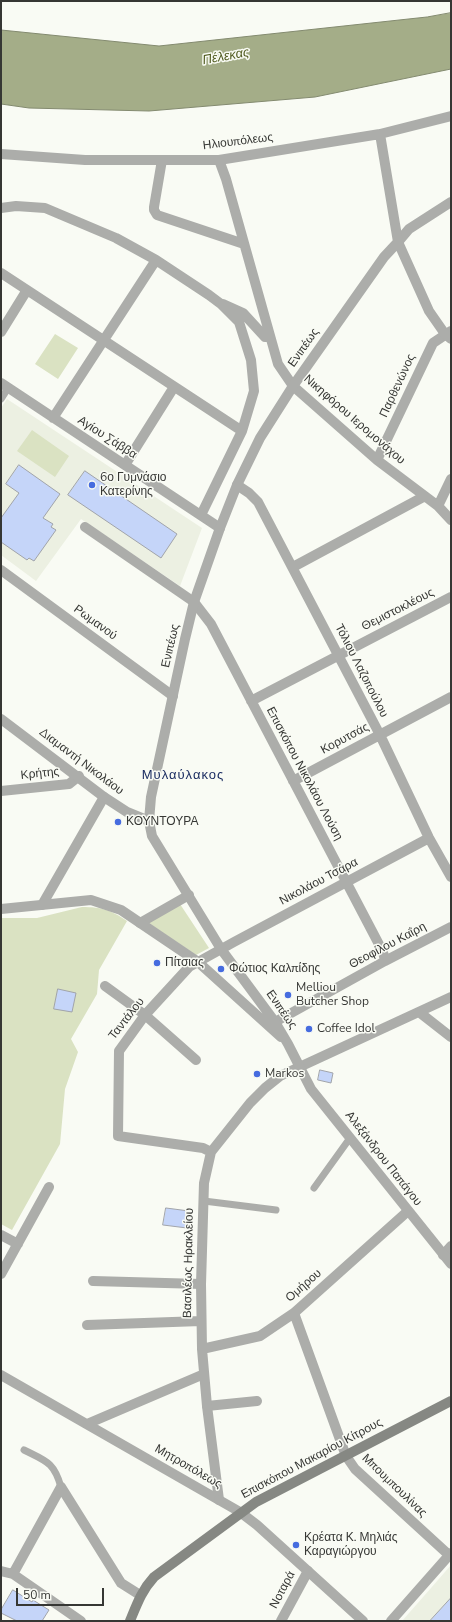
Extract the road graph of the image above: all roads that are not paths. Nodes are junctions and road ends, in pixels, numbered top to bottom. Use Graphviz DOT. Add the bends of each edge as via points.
graph roads {
  1 [pos="451,116"];
  2 [pos="380,134"];
  3 [pos="1,154"];
  4 [pos="162,160"];
  5 [pos="219,160"];
  6 [pos="451,202"];
  7 [pos="1,208"];
  8 [pos="398,242"];
  9 [pos="244,244"];
  10 [pos="156,260"];
  11 [pos="1,273"];
  12 [pos="28,290"];
  13 [pos="221,304"];
  14 [pos="1,332"];
  15 [pos="449,334"];
  16 [pos="270,337"];
  17 [pos="103,340"];
  18 [pos="5,386"];
  19 [pos="294,386"];
  20 [pos="174,387"];
  21 [pos="1,399"];
  22 [pos="54,418"];
  23 [pos="242,431"];
  24 [pos="377,460"];
  25 [pos="125,465"];
  26 [pos="451,479"];
  27 [pos="237,485"];
  28 [pos="425,496"];
  29 [pos="438,506"];
  30 [pos="201,515"];
  31 [pos="451,520"];
  32 [pos="86,528"];
  33 [pos="220,528"];
  34 [pos="292,567"];
  35 [pos="1,570"];
  36 [pos="451,597"];
  37 [pos="194,602"];
  38 [pos="338,656"];
  39 [pos="173,696"];
  40 [pos="451,697"];
  41 [pos="251,701"];
  42 [pos="1,719"];
  43 [pos="380,735"];
  44 [pos="78,776"];
  45 [pos="293,781"];
  46 [pos="1,791"];
  47 [pos="104,797"];
  48 [pos="149,821"];
  49 [pos="430,838"];
  50 [pos="451,877"];
  51 [pos="346,882"];
  52 [pos="188,895"];
  53 [pos="42,905"];
  54 [pos="1,909"];
  55 [pos="140,923"];
  56 [pos="451,927"];
  57 [pos="221,949"];
  58 [pos="385,961"];
  59 [pos="198,962"];
  60 [pos="105,986"];
  61 [pos="451,997"];
  62 [pos="419,1012"];
  63 [pos="145,1015"];
  64 [pos="275,1022"];
  65 [pos="451,1037"];
  66 [pos="288,1044"];
  67 [pos="196,1060"];
  68 [pos="300,1066"];
  69 [pos="350,1138"];
  70 [pos="212,1152"];
  71 [pos="49,1187"];
  72 [pos="314,1188"];
  73 [pos="204,1201"];
  74 [pos="276,1210"];
  75 [pos="408,1212"];
  76 [pos="1,1235"];
  77 [pos="18,1244"];
  78 [pos="451,1246"];
  79 [pos="443,1255"];
  80 [pos="451,1264"];
  81 [pos="1,1274"];
  82 [pos="93,1281"];
  83 [pos="201,1284"];
  84 [pos="294,1313"];
  85 [pos="201,1320"];
  86 [pos="87,1325"];
  87 [pos="202,1349"];
  88 [pos="204,1374"];
  89 [pos="1,1375"];
  90 [pos="257,1401"];
  91 [pos="451,1401"];
  92 [pos="207,1406"];
  93 [pos="87,1424"];
  94 [pos="24,1450"];
  95 [pos="346,1456"];
  96 [pos="61,1487"];
  97 [pos="219,1500"];
  98 [pos="240,1512"];
  99 [pos="450,1554"];
  100 [pos="1,1571"];
  101 [pos="308,1571"];
  102 [pos="13,1574"];
  103 [pos="140,1595"];
  104 [pos="81,1621"];
  105 [pos="130,1621"];
  106 [pos="281,1621"];
  107 [pos="363,1621"];
  108 [pos="391,1621"];
  1 -- 2 [label="street, Ηλιουπόλεως"];
  2 -- 5 [label="street, Ηλιουπόλεως"];
  2 -- 8 [label="street"];
  3 -- 4 [label="street, Ηλιουπόλεως" via="85,160"];
  4 -- 5 [label="street, Ηλιουπόλεως"];
  4 -- 9 [label="street" via="154,207 157,215"];
  5 -- 9 [label="street, Νικηφόρου Ιερομονάχου"];
  6 -- 8 [label="street, Ενιπέως" via="409,230"];
  7 -- 10 [label="street" via="45,208 116,238"];
  8 -- 15 [label="street" via="429,311"];
  8 -- 19 [label="street, Ενιπέως" via="384,257"];
  9 -- 16 [label="street, Νικηφόρου Ιερομονάχου"];
  10 -- 13 [label="street"];
  10 -- 17 [label="street"];
  11 -- 12 [label="street"];
  12 -- 14 [label="street"];
  12 -- 17 [label="street"];
  13 -- 16 [label="street" via="243,313 265,337"];
  13 -- 23 [label="street" via="239,322 251,360 254,391"];
  15 -- 24 [label="street, Παρθενώνος" via="433,344"];
  16 -- 19 [label="street, Νικηφόρου Ιερομονάχου" via="278,364"];
  17 -- 20 [label="street"];
  17 -- 22 [label="street"];
  18 -- 21 [label="lane"];
  18 -- 22 [label="street, Αγίου Σάββα"];
  19 -- 24 [label="street, Νικηφόρου Ιερομονάχου"];
  19 -- 27 [label="street, Ενιπέως" via="260,438"];
  20 -- 23 [label="street"];
  20 -- 25 [label="street"];
  22 -- 25 [label="street, Αγίου Σάββα"];
  23 -- 30 [label="street"];
  24 -- 28 [label="street, Νικηφόρου Ιερομονάχου"];
  25 -- 30 [label="street, Αγίου Σάββα"];
  26 -- 29 [label="street"];
  27 -- 33 [label="street, Ενιπέως"];
  27 -- 34 [label="street, Τόλιου Λαζοπούλου" via="258,502"];
  28 -- 29 [label="street, Νικηφόρου Ιερομονάχου"];
  28 -- 34 [label="street"];
  29 -- 31 [label="street, Νικηφόρου Ιερομονάχου"];
  30 -- 33 [label="street, Αγίου Σάββα"];
  32 -- 37 [label="street, Επισκόπου Νικολάου Λούση"];
  33 -- 37 [label="street, Ενιπέως"];
  34 -- 38 [label="street, Τόλιου Λαζοπούλου"];
  35 -- 39 [label="street, Ρωμανού"];
  36 -- 38 [label="street, Θεμιστοκλέους"];
  37 -- 39 [label="street, Ενιπέως"];
  37 -- 41 [label="street, Επισκόπου Νικολάου Λούση" via="211,624"];
  38 -- 41 [label="street, Θεμιστοκλέους"];
  38 -- 43 [label="street, Τόλιου Λαζοπούλου"];
  39 -- 48 [label="street, Ενιπέως" via="151,797"];
  40 -- 43 [label="street, Κορυτσάς"];
  41 -- 45 [label="street, Επισκόπου Νικολάου Λούση"];
  42 -- 44 [label="street, Διαμαντή Νικολάου"];
  43 -- 45 [label="street, Κορυτσάς"];
  43 -- 49 [label="street, Τόλιου Λαζοπούλου"];
  44 -- 46 [label="street, Κρήτης" via="69,784"];
  44 -- 47 [label="street, Διαμαντή Νικολάου"];
  45 -- 51 [label="street, Επισκόπου Νικολάου Λούση"];
  47 -- 48 [label="street, Διαμαντή Νικολάου" via="126,812"];
  47 -- 53 [label="street"];
  48 -- 52 [label="street, Ενιπέως" via="152,836"];
  49 -- 50 [label="street, Τόλιου Λαζοπούλου"];
  49 -- 51 [label="street, Νικολάου Τσάρα"];
  51 -- 57 [label="street, Νικολάου Τσάρα"];
  51 -- 58 [label="street, Επισκόπου Νικολάου Λούση" via="383,952"];
  52 -- 55 [label="street"];
  52 -- 57 [label="street, Ενιπέως"];
  53 -- 54 [label="street"];
  53 -- 55 [label="street" via="91,900 120,910"];
  55 -- 59 [label="street"];
  56 -- 58 [label="street, Θεοφίλου Καΐρη"];
  57 -- 59 [label="street, Ταντάλου"];
  57 -- 64 [label="street, Ενιπέως"];
  58 -- 64 [label="street, Θεοφίλου Καΐρη"];
  59 -- 63 [label="street, Ταντάλου" via="189,967"];
  59 -- 66 [label="street"];
  60 -- 63 [label="street"];
  61 -- 62 [label="street, Βασιλέως Ηρακλείου"];
  62 -- 65 [label="street"];
  62 -- 68 [label="street, Βασιλέως Ηρακλείου"];
  63 -- 67 [label="street"];
  63 -- 70 [label="street, Ταντάλου" via="119,1050 118,1136 203,1148"];
  64 -- 66 [label="street, Ενιπέως"];
  66 -- 68 [label="street, Ενιπέως"];
  68 -- 69 [label="street, Αλεξάνδρου Παπάγου" via="312,1089"];
  68 -- 70 [label="street, Βασιλέως Ηρακλείου" via="280,1076 265,1088"];
  69 -- 72 [label="lane"];
  69 -- 75 [label="street, Αλεξάνδρου Παπάγου"];
  70 -- 73 [label="street, Βασιλέως Ηρακλείου" via="204,1183"];
  71 -- 77 [label="street"];
  73 -- 74 [label="lane"];
  73 -- 83 [label="street, Βασιλέως Ηρακλείου"];
  75 -- 79 [label="street, Αλεξάνδρου Παπάγου"];
  75 -- 84 [label="street, Ομήρου"];
  76 -- 77 [label="street"];
  77 -- 81 [label="street"];
  78 -- 79 [label="street"];
  79 -- 80 [label="street, Αλεξάνδρου Παπάγου"];
  82 -- 83 [label="street"];
  83 -- 85 [label="street, Βασιλέως Ηρακλείου"];
  84 -- 87 [label="street, Ομήρου" via="260,1336"];
  84 -- 95 [label="street, Μπουμπουλίνας"];
  85 -- 86 [label="street"];
  85 -- 87 [label="street, Βασιλέως Ηρακλείου"];
  87 -- 88 [label="street, Βασιλέως Ηρακλείου"];
  88 -- 92 [label="street, Βασιλέως Ηρακλείου"];
  88 -- 93 [label="street"];
  89 -- 93 [label="street, Μητροπόλεως"];
  90 -- 92 [label="street"];
  91 -- 95 [label="main road, Επισκόπου Μακαρίου Κίτρους"];
  92 -- 97 [label="street, Βασιλέως Ηρακλείου"];
  93 -- 97 [label="street, Μητροπόλεως"];
  94 -- 96 [label="lane" via="52,1466"];
  95 -- 98 [label="main road, Επισκόπου Μακαρίου Κίτρους"];
  95 -- 99 [label="street, Μπουμπουλίνας" via="355,1469"];
  96 -- 102 [label="street"];
  96 -- 103 [label="street" via="121,1584"];
  97 -- 98 [label="street, Μητροπόλεως"];
  98 -- 101 [label="street, Μητροπόλεως"];
  98 -- 103 [label="main road, Επισκόπου Μακαρίου Κίτρους" via="154,1576"];
  99 -- 108 [label="street"];
  100 -- 102 [label="street"];
  101 -- 106 [label="street, Νοταρά"];
  101 -- 107 [label="street, Μητροπόλεως"];
  102 -- 104 [label="street"];
  103 -- 105 [label="main road, Επισκόπου Μακαρίου Κίτρους"];
}
